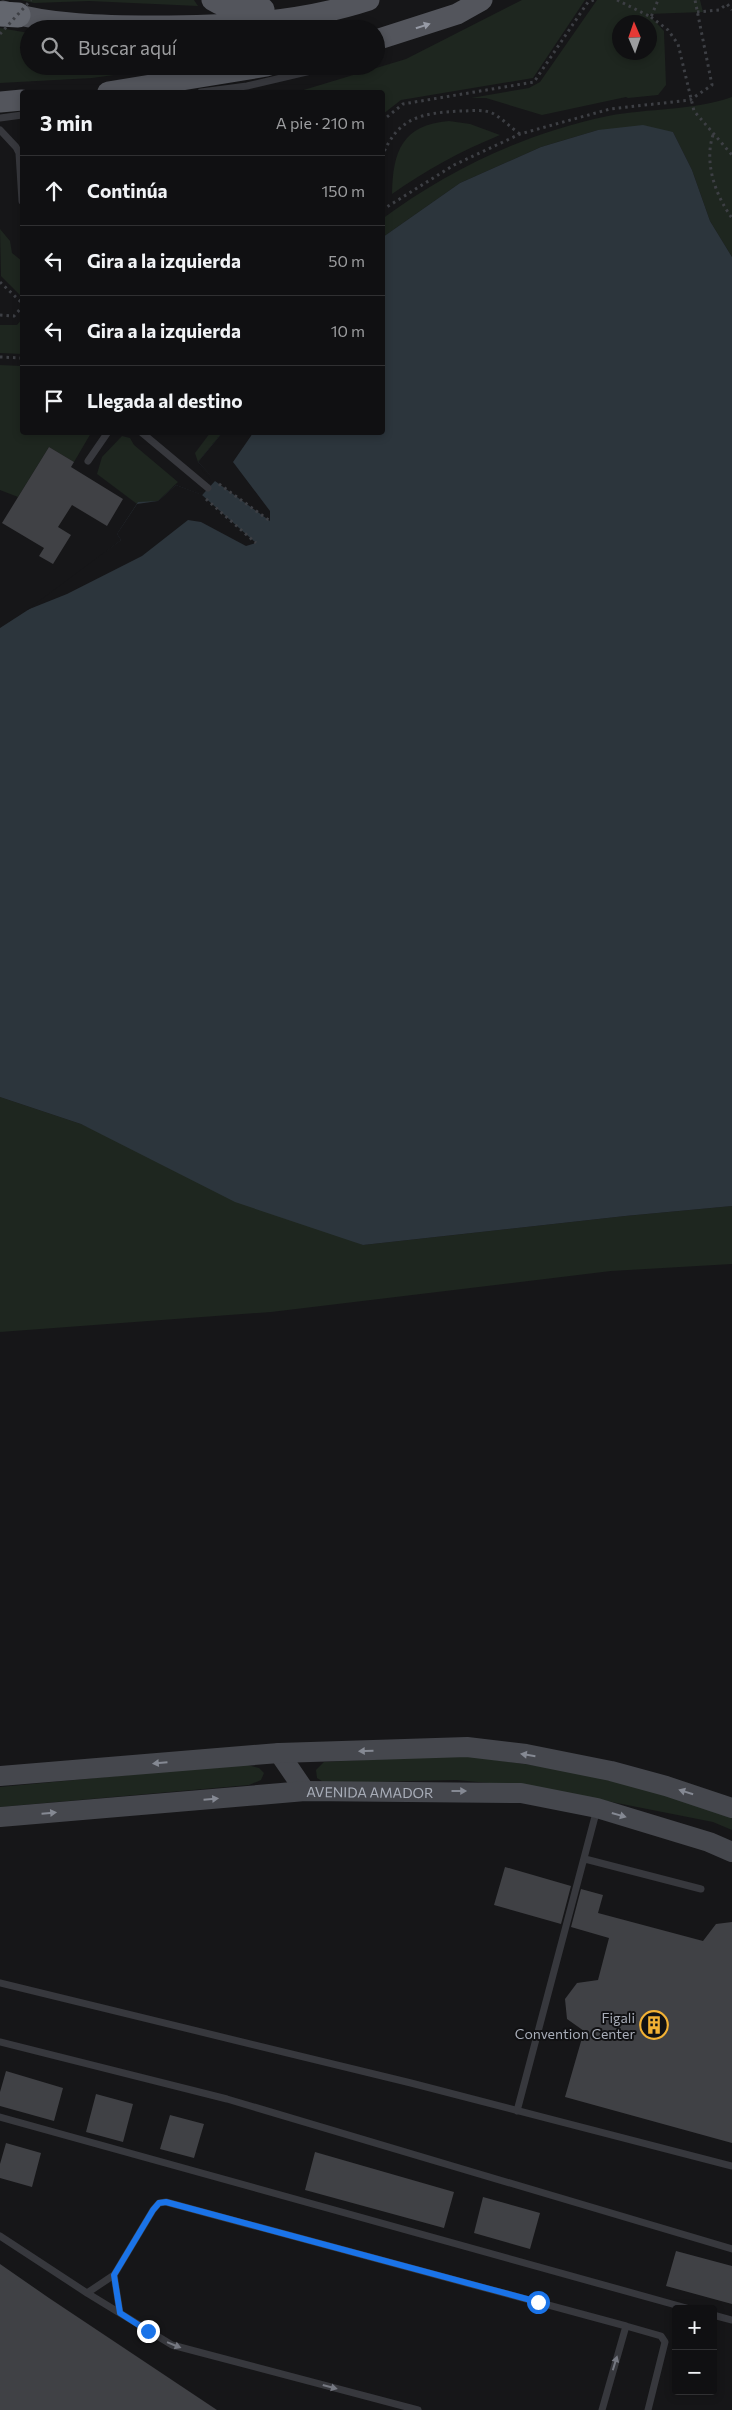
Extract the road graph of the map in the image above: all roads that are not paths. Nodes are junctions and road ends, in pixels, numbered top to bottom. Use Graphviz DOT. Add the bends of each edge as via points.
graph roads {
  1 [pos="212,0"];
  2 [pos="331,0"];
  3 [pos="369,0"];
  4 [pos="482,0"];
  5 [pos="12,10"];
  6 [pos="53,20"];
  7 [pos="284,20"];
  8 [pos="385,38"];
  9 [pos="212,75"];
  10 [pos="294,75"];
  11 [pos="247,86"];
  12 [pos="120,90"];
  13 [pos="216,90"];
  14 [pos="243,90"];
  15 [pos="20,100"];
  16 [pos="0,102"];
  17 [pos="20,115"];
  18 [pos="0,118"];
  19 [pos="0,130"];
  20 [pos="20,169"];
  21 [pos="106,435"];
  22 [pos="145,435"];
  23 [pos="88,461"];
  24 [pos="208,488"];
  25 [pos="279,1753"];
  26 [pos="0,1776"];
  27 [pos="305,1791"];
  28 [pos="597,1808"];
  29 [pos="732,1808"];
  30 [pos="0,1817"];
  31 [pos="732,1852"];
  32 [pos="585,1859"];
  33 [pos="701,1889"];
  34 [pos="0,1983"];
  35 [pos="0,2042"];
  36 [pos="517,2111"];
  37 [pos="0,2117"];
  38 [pos="732,2166"];
  39 [pos="0,2236"];
  40 [pos="732,2249"];
  41 [pos="114,2275"];
  42 [pos="86,2293"];
  43 [pos="676,2305"];
  44 [pos="120,2313"];
  45 [pos="717,2316"];
  46 [pos="732,2320"];
  47 [pos="626,2326"];
  48 [pos="418,2410"];
  49 [pos="602,2410"];
  50 [pos="648,2410"];
  1 -- 2 [label="main road" via="225,8 239,11"];
  3 -- 7 [label="main road"];
  8 -- 4 [label="main road, one-way" via="457,14"];
  5 -- 6 [label="main road"];
  9 -- 12 [label="main road"];
  10 -- 11 [label="lane"];
  11 -- 13 [label="lane"];
  11 -- 14 [label="lane"];
  15 -- 16 [label="main road"];
  17 -- 18 [label="lane"];
  19 -- 20 [label="lane" via="16,147"];
  21 -- 23 [label="lane"];
  22 -- 24 [label="lane"];
  25 -- 26 [label="main road, one-way"];
  25 -- 27 [label="main road"];
  29 -- 25 [label="main road, one-way" via="611,1771 526,1754 467,1748"];
  27 -- 28 [label="main road, AVENIDA AMADOR, one-way" via="521,1793"];
  30 -- 27 [label="main road, AVENIDA AMADOR, one-way"];
  28 -- 31 [label="main road, AVENIDA AMADOR, one-way"];
  28 -- 32 [label="lane"];
  32 -- 33 [label="lane"];
  32 -- 36 [label="lane"];
  34 -- 36 [label="lane"];
  35 -- 40 [label="lane" via="227,2099"];
  36 -- 38 [label="lane"];
  37 -- 43 [label="lane"];
  39 -- 42 [label="lane"];
  41 -- 42 [label="lane"];
  41 -- 44 [label="lane"];
  41 -- 47 [label="lane" via="153,2210 159,2203 166,2202"];
  42 -- 44 [label="lane"];
  44 -- 48 [label="lane, one-way" via="172,2345"];
  45 -- 46 [label="lane"];
  49 -- 47 [label="lane, one-way"];
  47 -- 50 [label="lane" via="661,2336 665,2342"];
}
